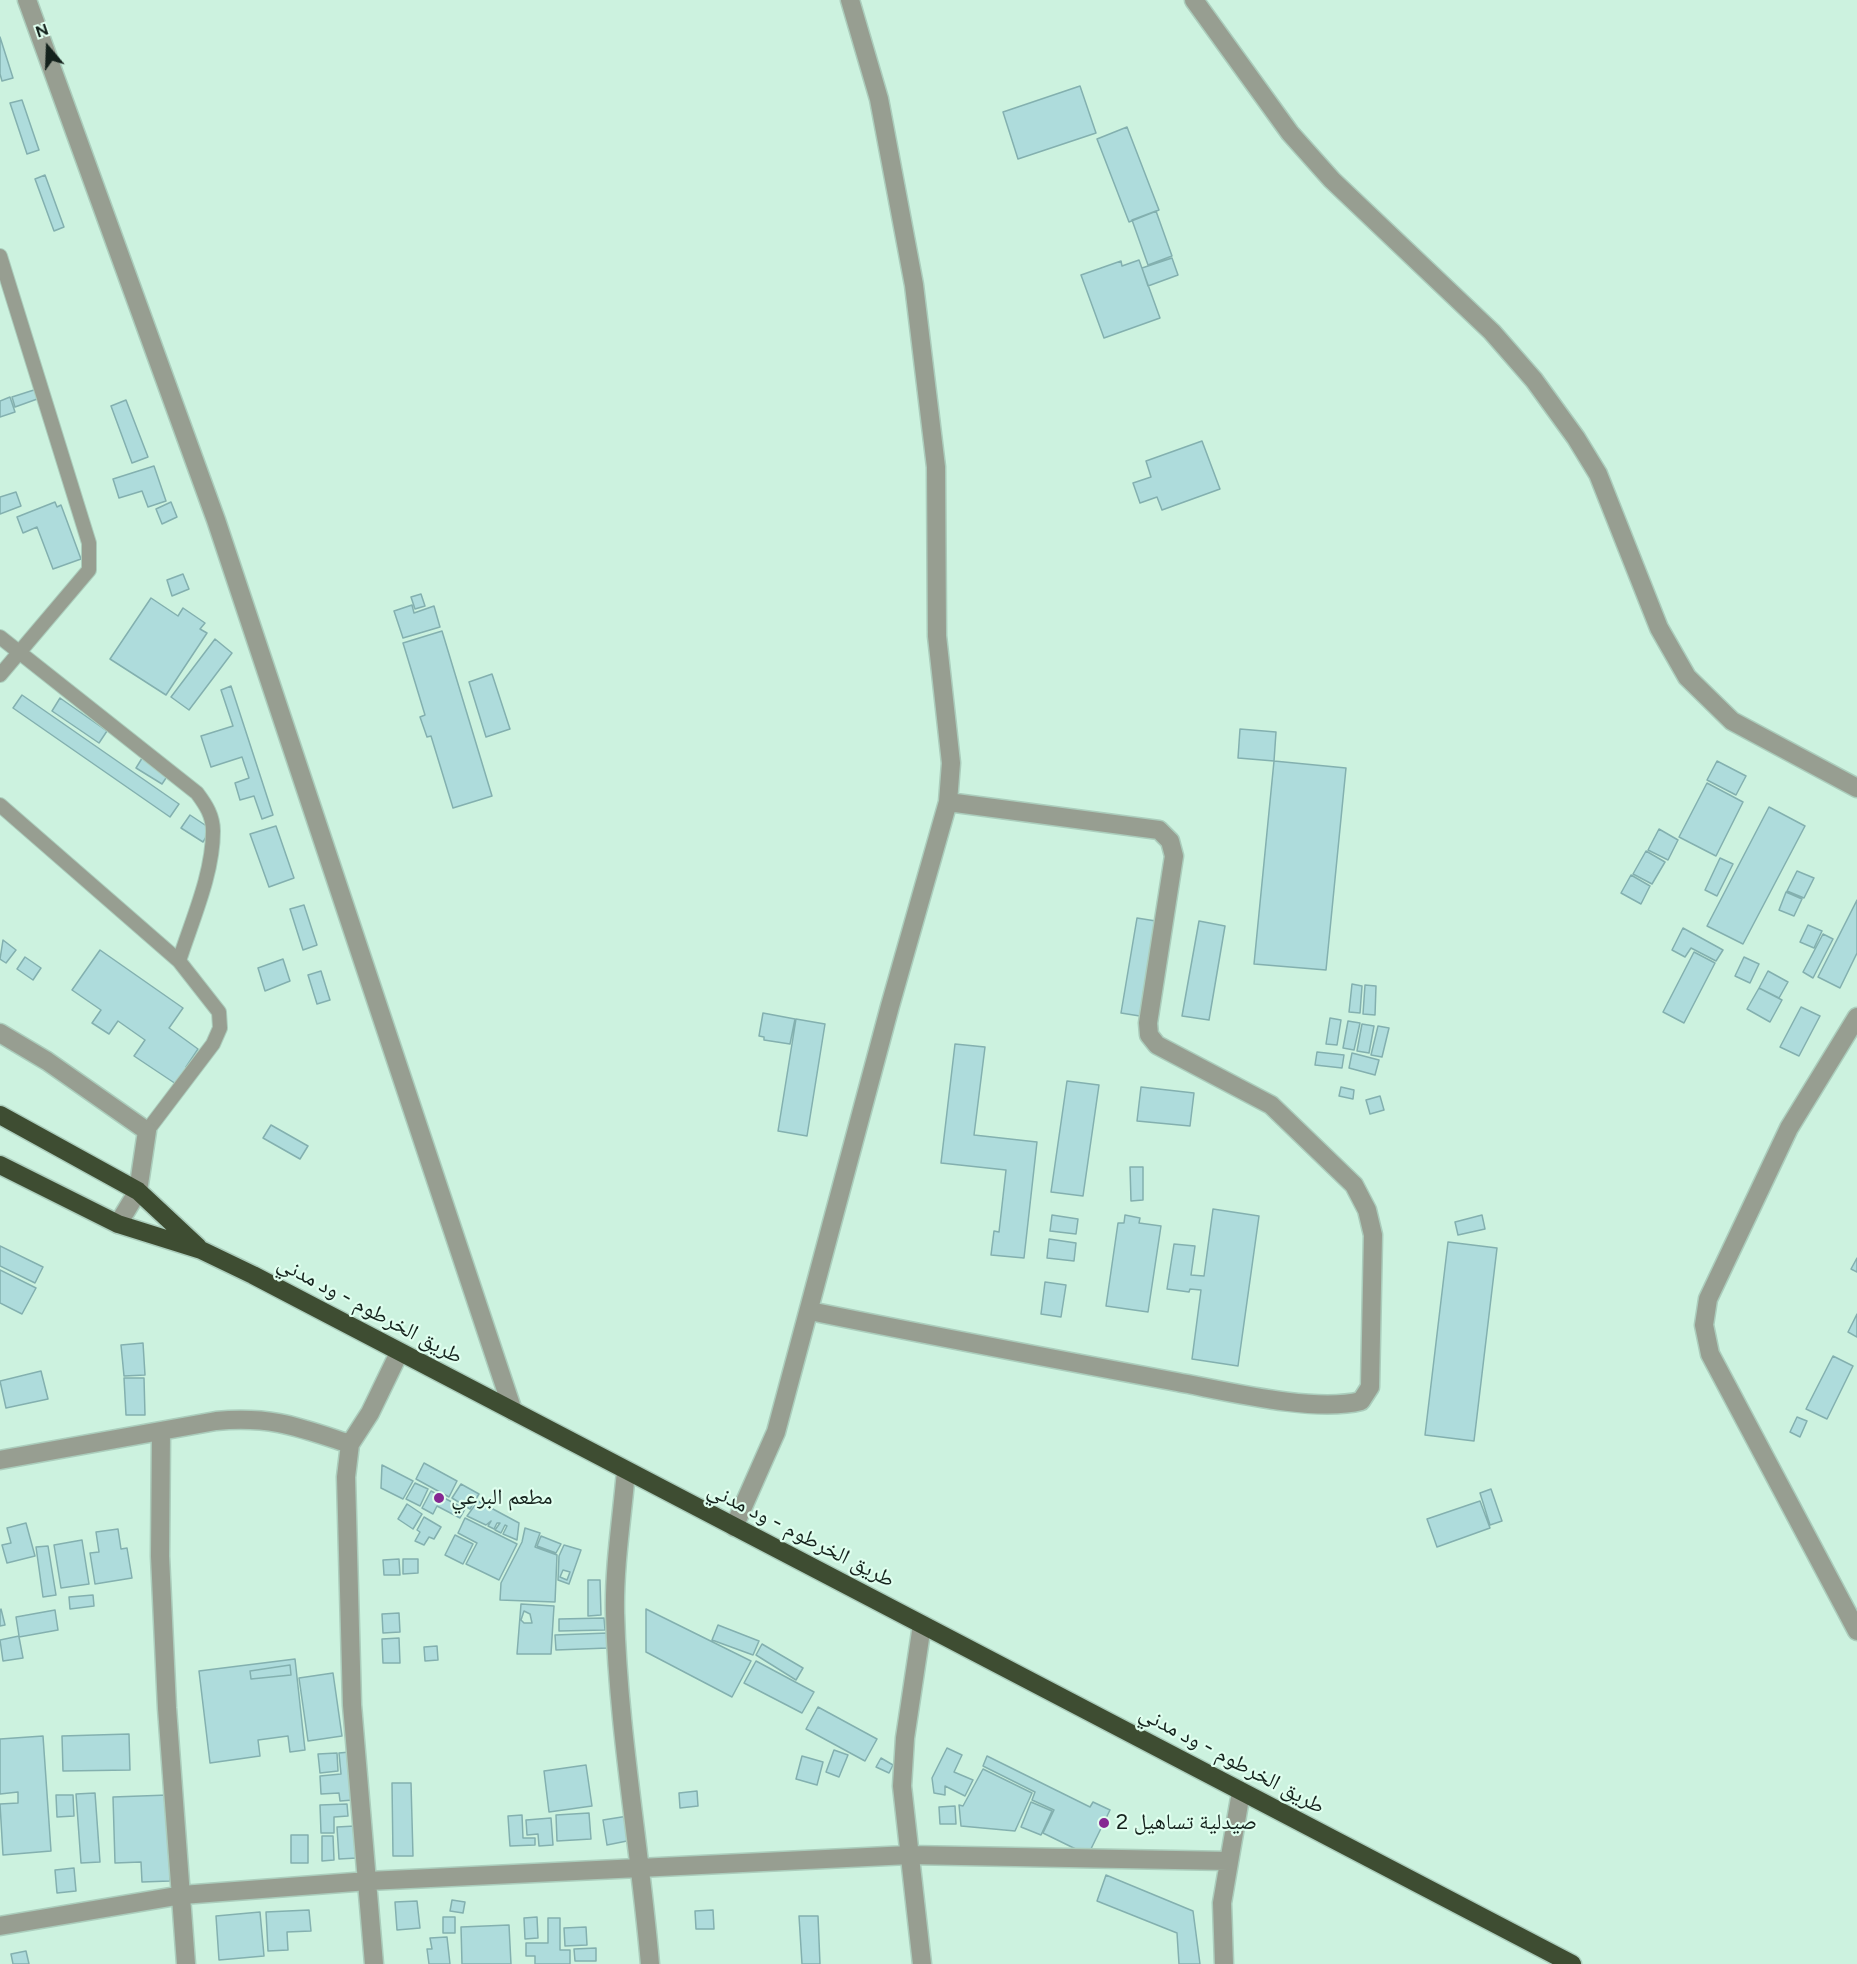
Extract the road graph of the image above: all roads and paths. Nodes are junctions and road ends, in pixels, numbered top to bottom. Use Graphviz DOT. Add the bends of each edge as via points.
graph roads {
  1 [pos="27,0"];
  2 [pos="850,0"];
  3 [pos="1194,0"];
  4 [pos="0,256"];
  5 [pos="3,277"];
  6 [pos="0,637"];
  7 [pos="19,650"];
  8 [pos="0,675"];
  9 [pos="1857,788"];
  10 [pos="948,802"];
  11 [pos="0,805"];
  12 [pos="179,961"];
  13 [pos="1857,1017"];
  14 [pos="0,1033"];
  15 [pos="0,1115"];
  16 [pos="147,1131"];
  17 [pos="0,1165"];
  18 [pos="138,1191"];
  19 [pos="118,1224"];
  20 [pos="201,1250"];
  21 [pos="810,1311"];
  22 [pos="399,1353"];
  23 [pos="513,1411"];
  24 [pos="161,1433"];
  25 [pos="350,1444"];
  26 [pos="0,1461"];
  27 [pos="626,1471"];
  28 [pos="734,1527"];
  29 [pos="922,1625"];
  30 [pos="1857,1631"];
  31 [pos="1241,1792"];
  32 [pos="909,1855"];
  33 [pos="1228,1861"];
  34 [pos="642,1867"];
  35 [pos="368,1881"];
  36 [pos="182,1894"];
  37 [pos="0,1926"];
  38 [pos="1561,1961"];
  39 [pos="186,1964"];
  40 [pos="374,1964"];
  41 [pos="650,1964"];
  42 [pos="922,1964"];
  43 [pos="1224,1964"];
  1 -- 23 [label="street" via="216,519"];
  2 -- 10 [label="street" via="879,99 912,274 936,467 937,636 951,763"];
  3 -- 9 [label="street" via="1290,133 1332,180 1492,332 1534,380 1598,474 1659,628 1688,677 1732,721"];
  4 -- 5 [label="lane"];
  5 -- 7 [label="lane" via="89,543 89,570"];
  6 -- 7 [label="lane"];
  7 -- 8 [label="lane"];
  7 -- 12 [label="lane" via="197,793 209,810 213,830 206,873"];
  10 -- 21 [label="street"];
  10 -- 21 [label="street" via="1159,830 1170,841 1174,856 1149,1035 1156,1045 1271,1105 1354,1185 1374,1235 1370,1387 1361,1401 1344,1406 1265,1398"];
  11 -- 12 [label="lane"];
  12 -- 16 [label="lane" via="219,1012 220,1028 213,1044"];
  13 -- 30 [label="street" via="1789,1128 1708,1299 1704,1325 1710,1354"];
  14 -- 16 [label="street"];
  15 -- 18 [label="highway"];
  16 -- 18 [label="street"];
  17 -- 19 [label="highway, طريق الخرطوم - ود مدني"];
  18 -- 19 [label="street"];
  18 -- 20 [label="highway"];
  19 -- 20 [label="highway, طريق الخرطوم - ود مدني"];
  20 -- 22 [label="highway, طريق الخرطوم - ود مدني"];
  21 -- 28 [label="street" via="776,1431"];
  22 -- 23 [label="highway, طريق الخرطوم - ود مدني"];
  22 -- 25 [label="street"];
  23 -- 27 [label="highway, طريق الخرطوم - ود مدني"];
  24 -- 25 [label="street" via="252,1418 280,1421"];
  24 -- 26 [label="street"];
  24 -- 36 [label="street" via="160,1556"];
  25 -- 35 [label="street" via="346,1477 352,1705"];
  27 -- 28 [label="highway, طريق الخرطوم - ود مدني"];
  27 -- 34 [label="street" via="615,1611 624,1736"];
  28 -- 29 [label="highway, طريق الخرطوم - ود مدني"];
  29 -- 31 [label="highway, طريق الخرطوم - ود مدني"];
  29 -- 32 [label="street" via="903,1767"];
  31 -- 33 [label="street"];
  31 -- 38 [label="highway, طريق الخرطوم - ود مدني"];
  32 -- 33 [label="street"];
  32 -- 34 [label="street"];
  32 -- 42 [label="street"];
  33 -- 43 [label="street" via="1222,1903"];
  34 -- 35 [label="street"];
  34 -- 41 [label="street"];
  35 -- 36 [label="street"];
  35 -- 40 [label="street"];
  36 -- 37 [label="street"];
  36 -- 39 [label="street"];
}
